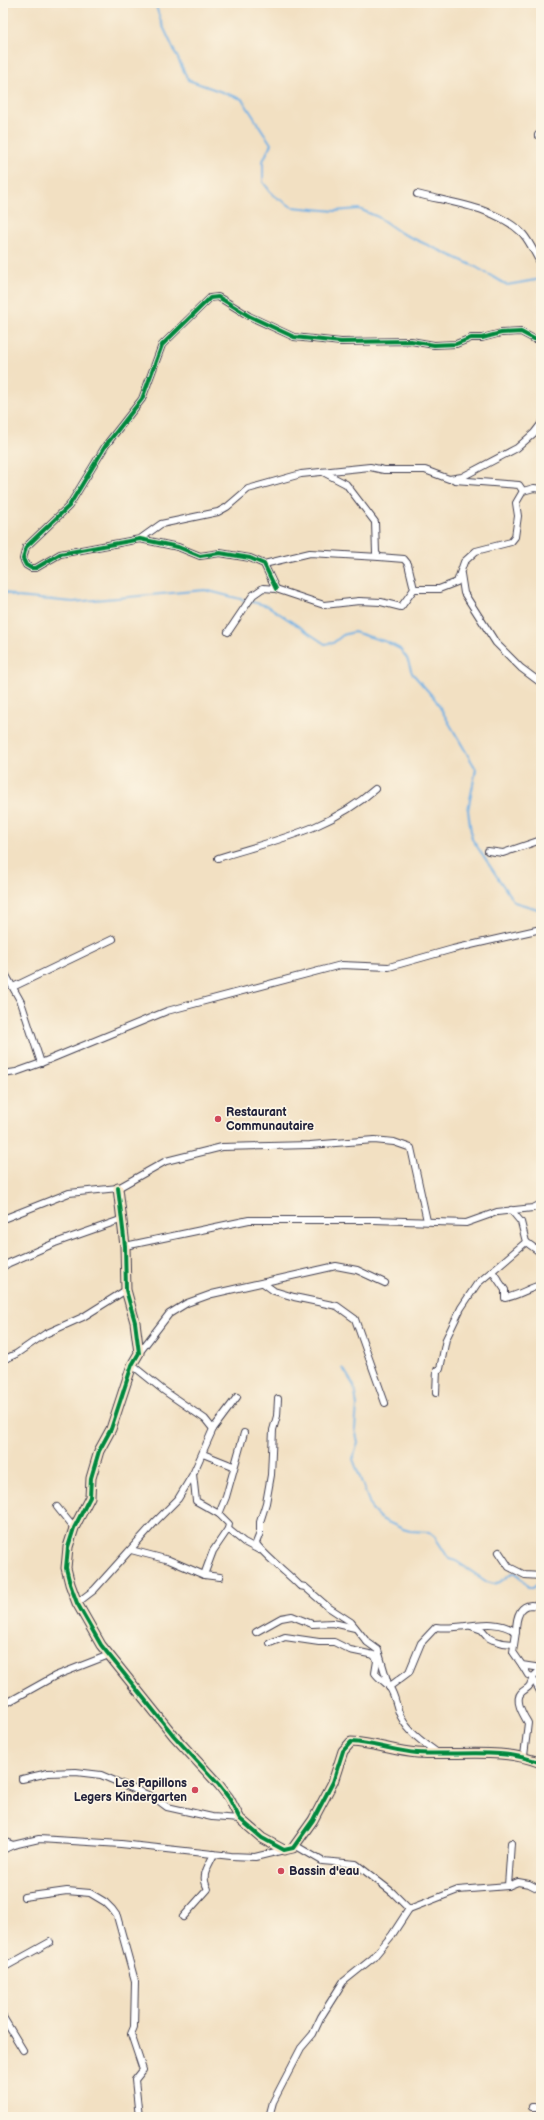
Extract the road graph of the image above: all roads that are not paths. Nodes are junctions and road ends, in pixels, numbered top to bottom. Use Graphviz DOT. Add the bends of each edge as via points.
graph roads {
  1 [pos="416,194"];
  2 [pos="541,264"];
  3 [pos="541,339"];
  4 [pos="541,424"];
  5 [pos="322,471"];
  6 [pos="449,480"];
  7 [pos="541,489"];
  8 [pos="523,491"];
  9 [pos="140,539"];
  10 [pos="379,557"];
  11 [pos="264,564"];
  12 [pos="461,574"];
  13 [pos="276,589"];
  14 [pos="414,589"];
  15 [pos="228,632"];
  16 [pos="541,683"];
  17 [pos="375,789"];
  18 [pos="541,840"];
  19 [pos="488,851"];
  20 [pos="218,858"];
  21 [pos="541,929"];
  22 [pos="113,939"];
  23 [pos="3,970"];
  24 [pos="14,987"];
  25 [pos="41,1063"];
  26 [pos="3,1074"];
  27 [pos="118,1188"];
  28 [pos="541,1204"];
  29 [pos="511,1210"];
  30 [pos="3,1219"];
  31 [pos="123,1219"];
  32 [pos="427,1221"];
  33 [pos="526,1242"];
  34 [pos="125,1246"];
  35 [pos="541,1253"];
  36 [pos="3,1267"];
  37 [pos="492,1271"];
  38 [pos="263,1283"];
  39 [pos="385,1283"];
  40 [pos="541,1285"];
  41 [pos="126,1290"];
  42 [pos="139,1353"];
  43 [pos="3,1360"];
  44 [pos="132,1365"];
  45 [pos="436,1393"];
  46 [pos="237,1397"];
  47 [pos="278,1399"];
  48 [pos="385,1403"];
  49 [pos="213,1429"];
  50 [pos="244,1433"];
  51 [pos="203,1454"];
  52 [pos="233,1466"];
  53 [pos="193,1474"];
  54 [pos="57,1507"];
  55 [pos="219,1514"];
  56 [pos="74,1528"];
  57 [pos="228,1529"];
  58 [pos="131,1550"];
  59 [pos="259,1550"];
  60 [pos="499,1552"];
  61 [pos="204,1575"];
  62 [pos="541,1576"];
  63 [pos="220,1577"];
  64 [pos="77,1604"];
  65 [pos="541,1606"];
  66 [pos="469,1626"];
  67 [pos="355,1628"];
  68 [pos="256,1632"];
  69 [pos="516,1632"];
  70 [pos="270,1642"];
  71 [pos="514,1644"];
  72 [pos="109,1655"];
  73 [pos="522,1665"];
  74 [pos="541,1669"];
  75 [pos="532,1677"];
  76 [pos="389,1686"];
  77 [pos="541,1693"];
  78 [pos="3,1705"];
  79 [pos="440,1754"];
  80 [pos="524,1756"];
  81 [pos="541,1763"];
  82 [pos="22,1779"];
  83 [pos="240,1819"];
  84 [pos="3,1841"];
  85 [pos="511,1843"];
  86 [pos="13,1845"];
  87 [pos="288,1849"];
  88 [pos="3,1850"];
  89 [pos="214,1854"];
  90 [pos="508,1886"];
  91 [pos="541,1890"];
  92 [pos="24,1897"];
  93 [pos="409,1909"];
  94 [pos="183,1917"];
  95 [pos="50,1942"];
  96 [pos="3,1968"];
  97 [pos="3,2017"];
  98 [pos="23,2050"];
  99 [pos="532,2107"];
  100 [pos="541,2107"];
  101 [pos="139,2117"];
  102 [pos="269,2117"];
  1 -- 2 [label="street" via="489,212 510,223 524,235"];
  3 -- 9 [label="street" via="534,339 521,332 510,332 471,338 456,344 434,345 411,341 341,342 294,337 249,316 218,297 210,298 162,345 142,399 106,445 69,506 26,547 23,559 26,565 36,568 60,554"];
  4 -- 6 [label="street" via="517,448 462,477"];
  5 -- 6 [label="street" via="370,467 384,470 425,470"];
  5 -- 9 [label="street" via="248,488 228,507 218,512 162,524"];
  5 -- 10 [label="street" via="346,484 375,522 376,553"];
  6 -- 8 [label="street" via="519,486"];
  7 -- 8 [label="street"];
  8 -- 12 [label="street" via="516,503 518,516 515,537 511,542 476,551 464,562"];
  9 -- 11 [label="street" via="178,547 200,556 220,553 250,558"];
  10 -- 11 [label="street" via="310,553"];
  10 -- 14 [label="street" via="404,559 408,564"];
  11 -- 13 [label="street"];
  12 -- 14 [label="street" via="457,582 439,589"];
  12 -- 16 [label="street" via="464,593 496,643 521,668"];
  13 -- 14 [label="street" via="324,605 381,602 401,607"];
  13 -- 15 [label="street" via="263,588 253,595"];
  17 -- 20 [label="street" via="336,818 319,827"];
  18 -- 19 [label="street" via="503,853"];
  21 -- 25 [label="street" via="389,967 341,965 174,1009"];
  22 -- 24 [label="street"];
  23 -- 24 [label="street"];
  24 -- 25 [label="street"];
  25 -- 26 [label="street"];
  27 -- 30 [label="street" via="69,1193"];
  27 -- 31 [label="street"];
  27 -- 32 [label="street" via="166,1161 222,1147 310,1145 374,1140 394,1142 411,1148"];
  28 -- 29 [label="street" via="533,1208"];
  29 -- 32 [label="street" via="466,1223"];
  29 -- 33 [label="street" via="521,1222"];
  31 -- 34 [label="street"];
  31 -- 36 [label="street" via="55,1243"];
  32 -- 34 [label="street" via="249,1220"];
  33 -- 35 [label="street"];
  33 -- 37 [label="street"];
  34 -- 41 [label="street"];
  37 -- 40 [label="street" via="504,1290 504,1298"];
  37 -- 45 [label="street" via="477,1284 454,1321 446,1339 440,1369 437,1370"];
  38 -- 39 [label="street" via="336,1266 358,1270"];
  38 -- 42 [label="street" via="212,1294 180,1307 169,1314"];
  38 -- 48 [label="street" via="274,1291 294,1298 336,1306 355,1319"];
  41 -- 42 [label="street" via="135,1322"];
  41 -- 43 [label="street" via="84,1317 45,1334"];
  42 -- 44 [label="street"];
  44 -- 49 [label="street" via="205,1419"];
  44 -- 56 [label="street" via="111,1429 99,1450 91,1478 90,1497"];
  46 -- 49 [label="street"];
  47 -- 59 [label="street" via="273,1430 271,1475 256,1543"];
  49 -- 51 [label="street"];
  50 -- 52 [label="street"];
  51 -- 52 [label="street"];
  51 -- 53 [label="street"];
  52 -- 55 [label="street"];
  53 -- 55 [label="street" via="196,1501"];
  53 -- 58 [label="street" via="178,1499"];
  54 -- 56 [label="street"];
  55 -- 57 [label="street" via="229,1524"];
  56 -- 64 [label="street" via="68,1547 66,1568"];
  57 -- 59 [label="street"];
  57 -- 61 [label="street" via="213,1551"];
  58 -- 61 [label="street" via="169,1560"];
  58 -- 64 [label="street" via="94,1590"];
  59 -- 67 [label="street" via="300,1586 305,1587 351,1622"];
  60 -- 62 [label="street" via="508,1567 525,1575"];
  61 -- 63 [label="street"];
  64 -- 72 [label="street"];
  65 -- 69 [label="street" via="531,1605 522,1610 518,1616"];
  66 -- 69 [label="street" via="499,1624"];
  66 -- 71 [label="street" via="482,1630 493,1640"];
  66 -- 76 [label="street" via="436,1627 421,1643 409,1672"];
  67 -- 68 [label="street" via="333,1623 312,1624 292,1616 281,1618"];
  67 -- 76 [label="street" via="380,1652"];
  69 -- 71 [label="street"];
  70 -- 76 [label="street" via="285,1637 334,1642 350,1650 374,1655 377,1661 375,1673"];
  71 -- 73 [label="street" via="513,1655"];
  72 -- 78 [label="street" via="55,1676"];
  72 -- 83 [label="street" via="174,1736 219,1785"];
  73 -- 74 [label="street"];
  73 -- 75 [label="street"];
  74 -- 75 [label="street"];
  75 -- 77 [label="street"];
  75 -- 80 [label="street" via="528,1688 519,1696 522,1714 528,1723"];
  76 -- 79 [label="street" via="397,1702 400,1717 416,1737"];
  79 -- 80 [label="street" via="467,1752"];
  79 -- 87 [label="street" via="415,1753 370,1743 351,1742 343,1751 333,1782 313,1820"];
  80 -- 81 [label="street"];
  82 -- 83 [label="street" via="48,1773 76,1772 101,1775 155,1798 167,1807 212,1817"];
  83 -- 87 [label="street" via="262,1838"];
  84 -- 86 [label="street"];
  85 -- 90 [label="street"];
  86 -- 88 [label="street"];
  86 -- 89 [label="street" via="40,1839"];
  87 -- 89 [label="street" via="255,1857"];
  87 -- 93 [label="street" via="298,1847 322,1861 356,1864"];
  89 -- 94 [label="street" via="204,1874 204,1883 208,1889"];
  90 -- 91 [label="street" via="518,1882"];
  90 -- 93 [label="street" via="458,1890"];
  92 -- 101 [label="street" via="67,1891 90,1892 105,1902 117,1916 134,1981 134,2027 131,2034 143,2070 135,2080"];
  93 -- 102 [label="street" via="373,1958 342,1982 313,2034 301,2048"];
  95 -- 96 [label="street"];
  97 -- 98 [label="street"];
  99 -- 100 [label="street"];
}
